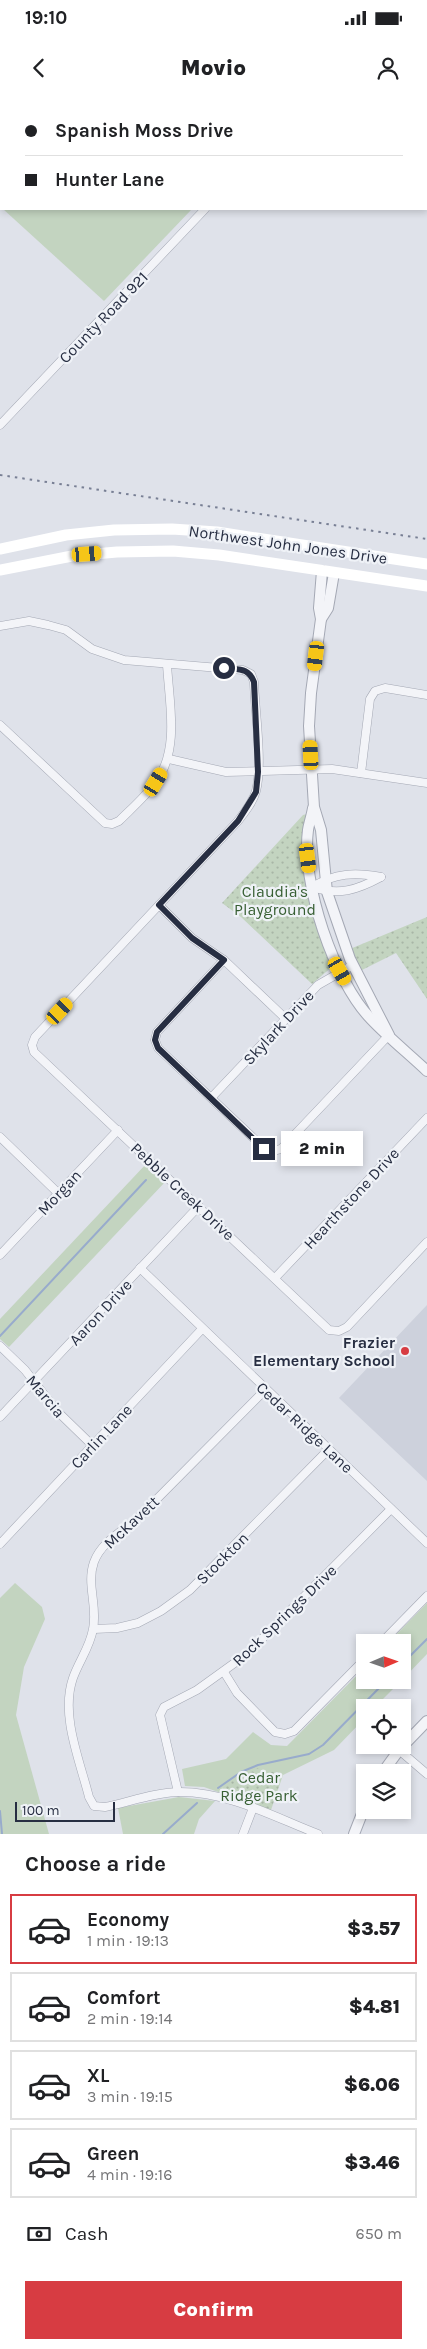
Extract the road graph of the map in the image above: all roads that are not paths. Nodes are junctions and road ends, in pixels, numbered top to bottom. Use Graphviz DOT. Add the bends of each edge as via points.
graph roads {
  1 [pos="204,210"];
  2 [pos="0,425"];
  3 [pos="0,549"];
  4 [pos="427,564"];
  5 [pos="0,570"];
  6 [pos="328,572"];
  7 [pos="427,586"];
  8 [pos="0,626"];
  9 [pos="167,664"];
  10 [pos="427,695"];
  11 [pos="0,725"];
  12 [pos="169,759"];
  13 [pos="312,769"];
  14 [pos="258,772"];
  15 [pos="361,773"];
  16 [pos="427,783"];
  17 [pos="314,807"];
  18 [pos="326,879"];
  19 [pos="312,887"];
  20 [pos="327,892"];
  21 [pos="159,905"];
  22 [pos="224,960"];
  23 [pos="353,966"];
  24 [pos="340,971"];
  25 [pos="286,1019"];
  26 [pos="389,1035"];
  27 [pos="427,1071"];
  28 [pos="211,1098"];
  29 [pos="427,1118"];
  30 [pos="118,1130"];
  31 [pos="0,1137"];
  32 [pos="58,1193"];
  33 [pos="199,1206"];
  34 [pos="427,1242"];
  35 [pos="0,1255"];
  36 [pos="140,1268"];
  37 [pos="275,1278"];
  38 [pos="202,1329"];
  39 [pos="2,1348"];
  40 [pos="34,1381"];
  41 [pos="265,1390"];
  42 [pos="0,1417"];
  43 [pos="92,1445"];
  44 [pos="328,1450"];
  45 [pos="392,1509"];
  46 [pos="0,1544"];
  47 [pos="427,1544"];
  48 [pos="427,1596"];
  49 [pos="94,1629"];
  50 [pos="390,1634"];
  51 [pos="356,1668"];
  52 [pos="224,1672"];
  53 [pos="427,1721"];
  54 [pos="411,1738"];
  55 [pos="397,1754"];
  56 [pos="404,1754"];
  57 [pos="389,1764"];
  58 [pos="427,1774"];
  59 [pos="178,1792"];
  60 [pos="253,1808"];
  61 [pos="360,1819"];
  62 [pos="243,1834"];
  63 [pos="318,1834"];
  64 [pos="354,1834"];
  1 -- 2 [label="street, County Road 921"];
  3 -- 4 [label="main road, Northwest John Jones Drive" via="66,535 172,529 217,532"];
  5 -- 6 [label="main road, Northwest John Jones Drive" via="72,556 173,552 219,555"];
  6 -- 7 [label="main road, Northwest John Jones Drive"];
  6 -- 13 [label="street" via="318,608 321,619 311,693"];
  8 -- 9 [label="street" via="29,621 48,624 66,630 92,649 108,655 124,660"];
  9 -- 12 [label="street"];
  9 -- 14 [label="street" via="243,670 251,674"];
  10 -- 15 [label="street" via="385,688 376,691 370,700"];
  11 -- 12 [label="street" via="105,823 119,822 156,782"];
  12 -- 14 [label="street" via="226,772"];
  13 -- 14 [label="street"];
  13 -- 15 [label="street"];
  13 -- 17 [label="street"];
  14 -- 21 [label="street" via="256,792 238,821"];
  15 -- 16 [label="street"];
  17 -- 18 [label="street" via="321,830"];
  17 -- 19 [label="street" via="308,832"];
  18 -- 19 [label="street"];
  18 -- 20 [label="street"];
  18 -- 20 [label="street" via="359,872 381,877 361,888"];
  19 -- 20 [label="street"];
  19 -- 24 [label="street" via="323,932"];
  20 -- 23 [label="street"];
  21 -- 22 [label="street" via="192,938"];
  21 -- 30 [label="street, Pebble Creek Drive" via="35,1037 32,1045 34,1052"];
  22 -- 25 [label="street"];
  22 -- 28 [label="street" via="157,1032 155,1040 158,1048"];
  23 -- 24 [label="street, Skylark Drive"];
  23 -- 26 [label="street"];
  24 -- 25 [label="street, Skylark Drive" via="318,985"];
  24 -- 26 [label="street" via="364,1011"];
  25 -- 28 [label="street, Skylark Drive"];
  26 -- 27 [label="street"];
  26 -- 28 [label="street" via="281,1149 272,1152 264,1149"];
  29 -- 37 [label="street, Hearthstone Drive"];
  30 -- 32 [label="street, Morgan"];
  30 -- 33 [label="street, Pebble Creek Drive"];
  31 -- 32 [label="street"];
  32 -- 35 [label="street, Morgan"];
  33 -- 36 [label="street, Aaron Drive"];
  33 -- 37 [label="street, Pebble Creek Drive"];
  34 -- 37 [label="street, Pebble Creek Drive" via="347,1327 339,1331 329,1330"];
  36 -- 38 [label="street, Cedar Ridge Lane"];
  36 -- 40 [label="street, Aaron Drive"];
  38 -- 41 [label="street, Cedar Ridge Lane"];
  38 -- 43 [label="street, Carlin Lane"];
  39 -- 40 [label="street, Marcia"];
  40 -- 42 [label="street, Aaron Drive"];
  40 -- 43 [label="street, Marcia" via="57,1411"];
  41 -- 44 [label="street, Cedar Ridge Lane"];
  41 -- 49 [label="street, McKavett" via="140,1515 105,1544 95,1560 90,1578"];
  43 -- 46 [label="street, Carlin Lane"];
  44 -- 45 [label="street, Cedar Ridge Lane"];
  44 -- 49 [label="street, Stockton" via="190,1590 138,1623"];
  45 -- 47 [label="street, Cedar Ridge Lane"];
  45 -- 52 [label="street, Rock Springs Drive" via="270,1633"];
  48 -- 50 [label="street"];
  49 -- 59 [label="street, McKavett" via="73,1678 69,1699 70,1721 89,1797 94,1806 105,1807"];
  51 -- 52 [label="street" via="294,1731 285,1734 276,1732 237,1694"];
  52 -- 59 [label="street, Rock Springs Drive" via="164,1707 160,1715"];
  53 -- 54 [label="street"];
  55 -- 57 [label="street"];
  56 -- 58 [label="street"];
  59 -- 60 [label="street" via="202,1793"];
  60 -- 62 [label="street"];
  60 -- 63 [label="street"];
  61 -- 64 [label="street"];
}
